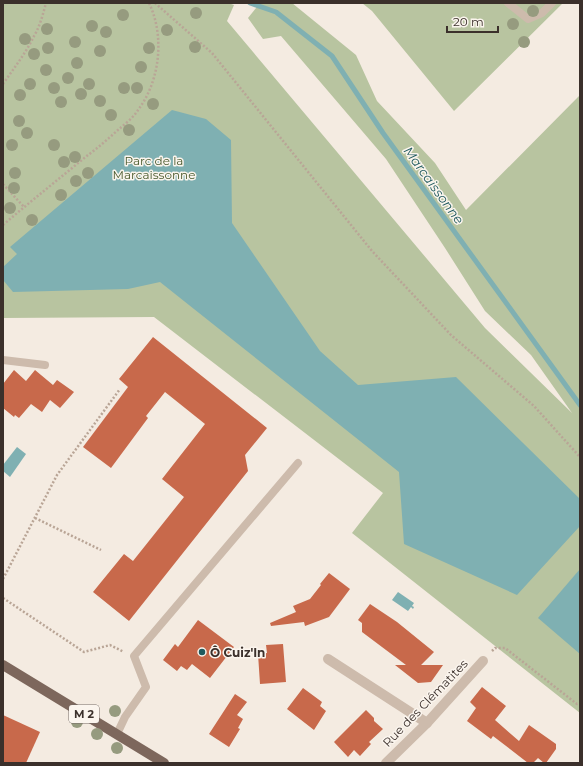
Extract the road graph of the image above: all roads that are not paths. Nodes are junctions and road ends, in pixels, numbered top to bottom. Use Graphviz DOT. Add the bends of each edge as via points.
graph roads {
  1 [pos="508,3"];
  2 [pos="552,3"];
  3 [pos="3,360"];
  4 [pos="44,365"];
  5 [pos="298,464"];
  6 [pos="328,659"];
  7 [pos="483,660"];
  8 [pos="3,665"];
  9 [pos="427,723"];
  10 [pos="117,734"];
  11 [pos="164,763"];
  12 [pos="386,763"];
  1 -- 2 [label="lane" via="528,19 542,13"];
  3 -- 4 [label="lane"];
  5 -- 10 [label="lane" via="134,656 146,688 125,717"];
  6 -- 9 [label="street"];
  7 -- 9 [label="street, Rue des Clématites"];
  8 -- 10 [label="main road, M 2"];
  9 -- 12 [label="street, Rue des Clématites"];
  10 -- 11 [label="main road, M 2"];
}
